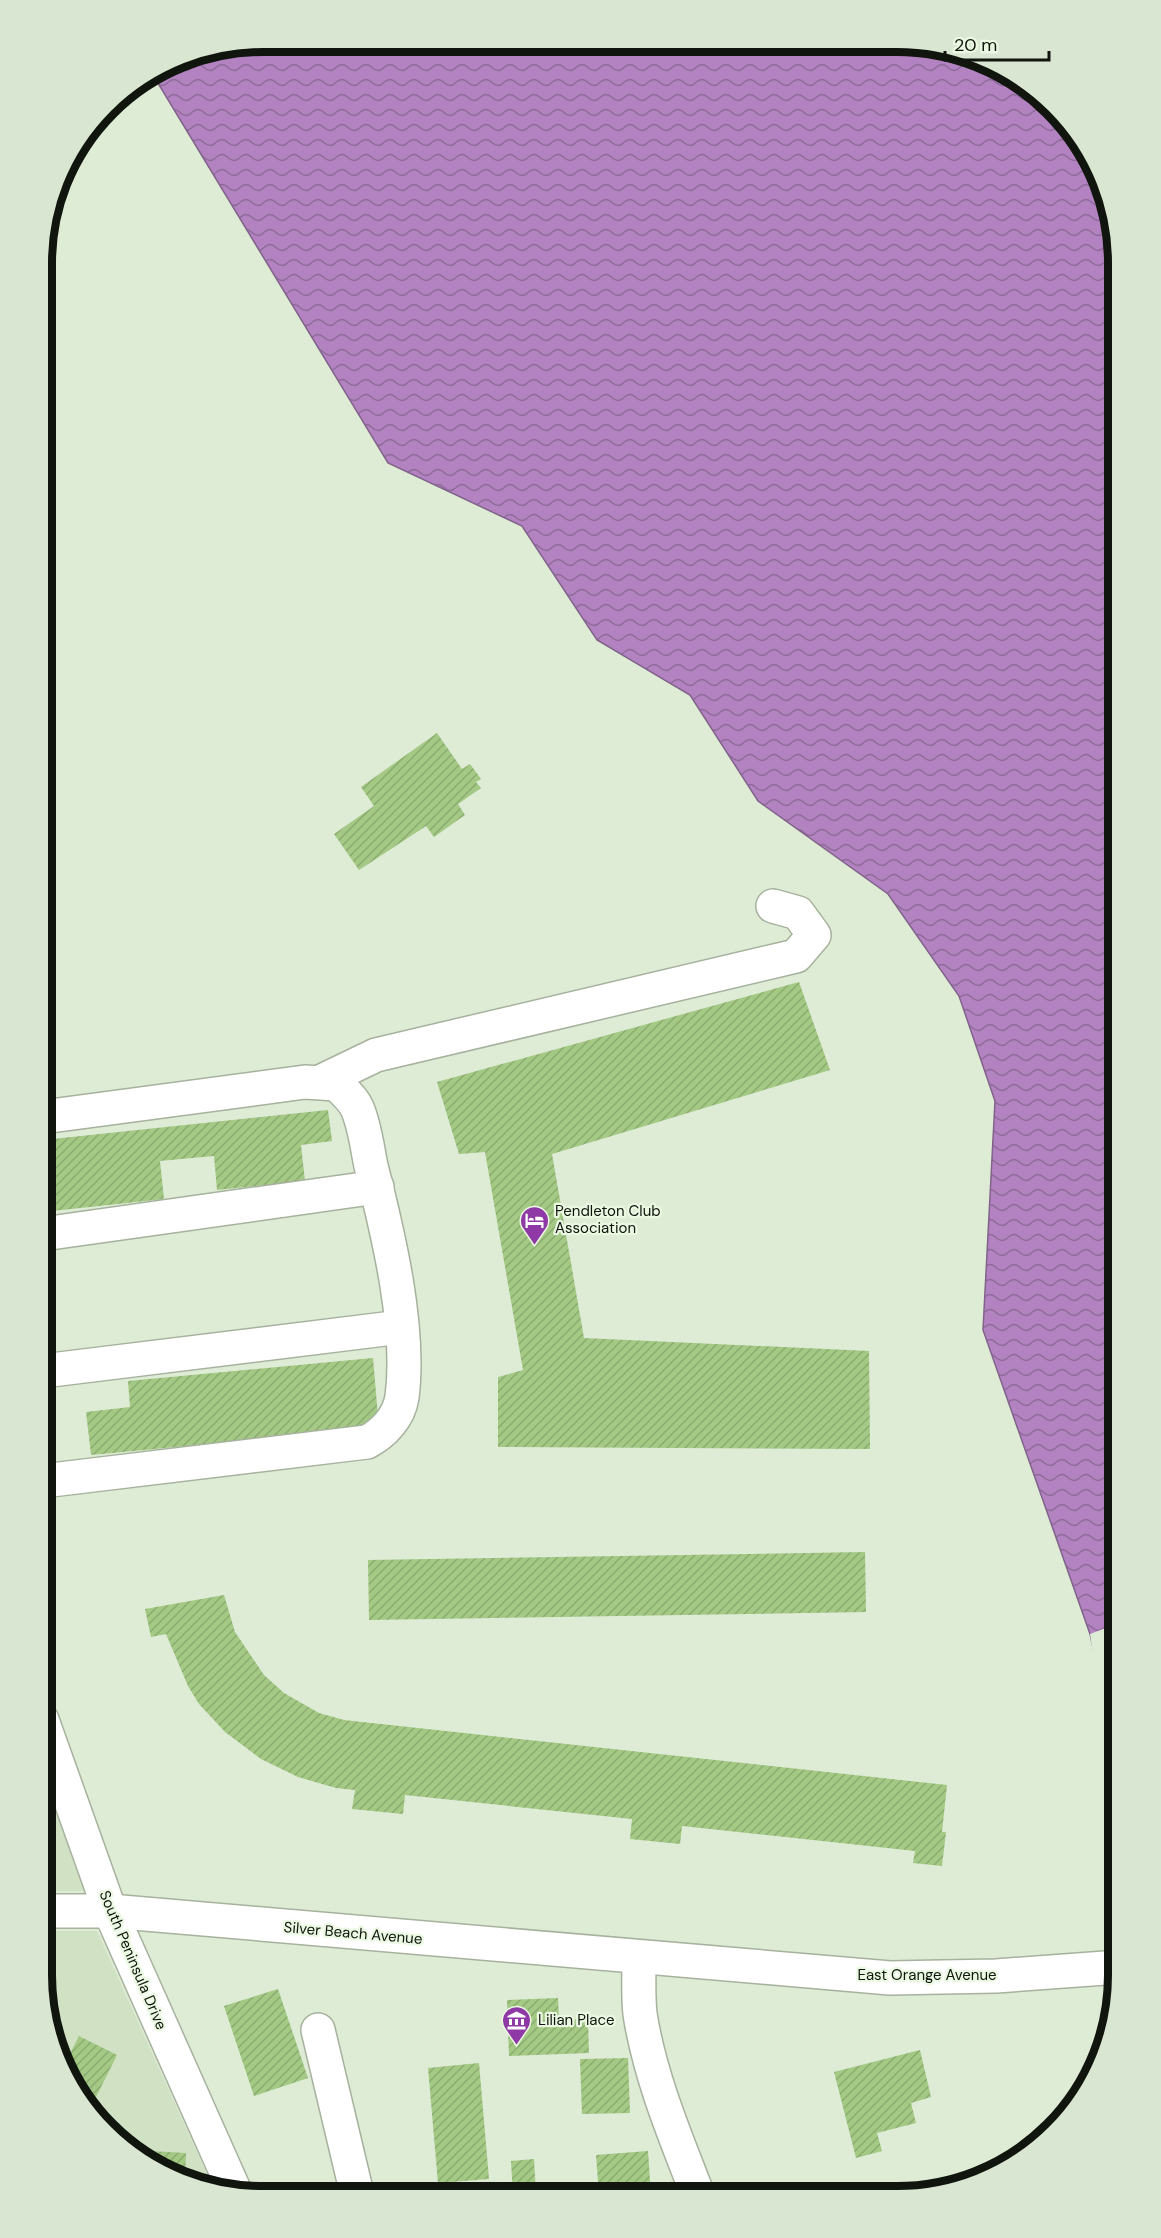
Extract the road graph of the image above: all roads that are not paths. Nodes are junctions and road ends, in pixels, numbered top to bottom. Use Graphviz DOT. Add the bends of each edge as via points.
graph roads {
  1 [pos="773,906"];
  2 [pos="322,1081"];
  3 [pos="52,1116"];
  4 [pos="377,1187"];
  5 [pos="52,1233"];
  6 [pos="401,1327"];
  7 [pos="52,1370"];
  8 [pos="52,1480"];
  9 [pos="52,1748"];
  10 [pos="52,1911"];
  11 [pos="110,1911"];
  12 [pos="651,1959"];
  13 [pos="1108,1968"];
  14 [pos="318,2030"];
  15 [pos="231,2183"];
  16 [pos="355,2186"];
  17 [pos="695,2186"];
  1 -- 2 [label="street" via="798,913 814,935 796,956 376,1055"];
  2 -- 3 [label="street"];
  2 -- 4 [label="street" via="336,1084 357,1107"];
  4 -- 5 [label="street"];
  4 -- 6 [label="street"];
  6 -- 7 [label="street"];
  6 -- 8 [label="street" via="402,1398 390,1424 381,1435 367,1442"];
  9 -- 11 [label="street, South Peninsula Drive"];
  10 -- 11 [label="street, Silver Beach Avenue"];
  11 -- 12 [label="street, Silver Beach Avenue"];
  11 -- 15 [label="street, South Peninsula Drive"];
  12 -- 13 [label="street, East Orange Avenue" via="890,1978"];
  12 -- 17 [label="street" via="640,2012 662,2102"];
  14 -- 16 [label="street"];
}
